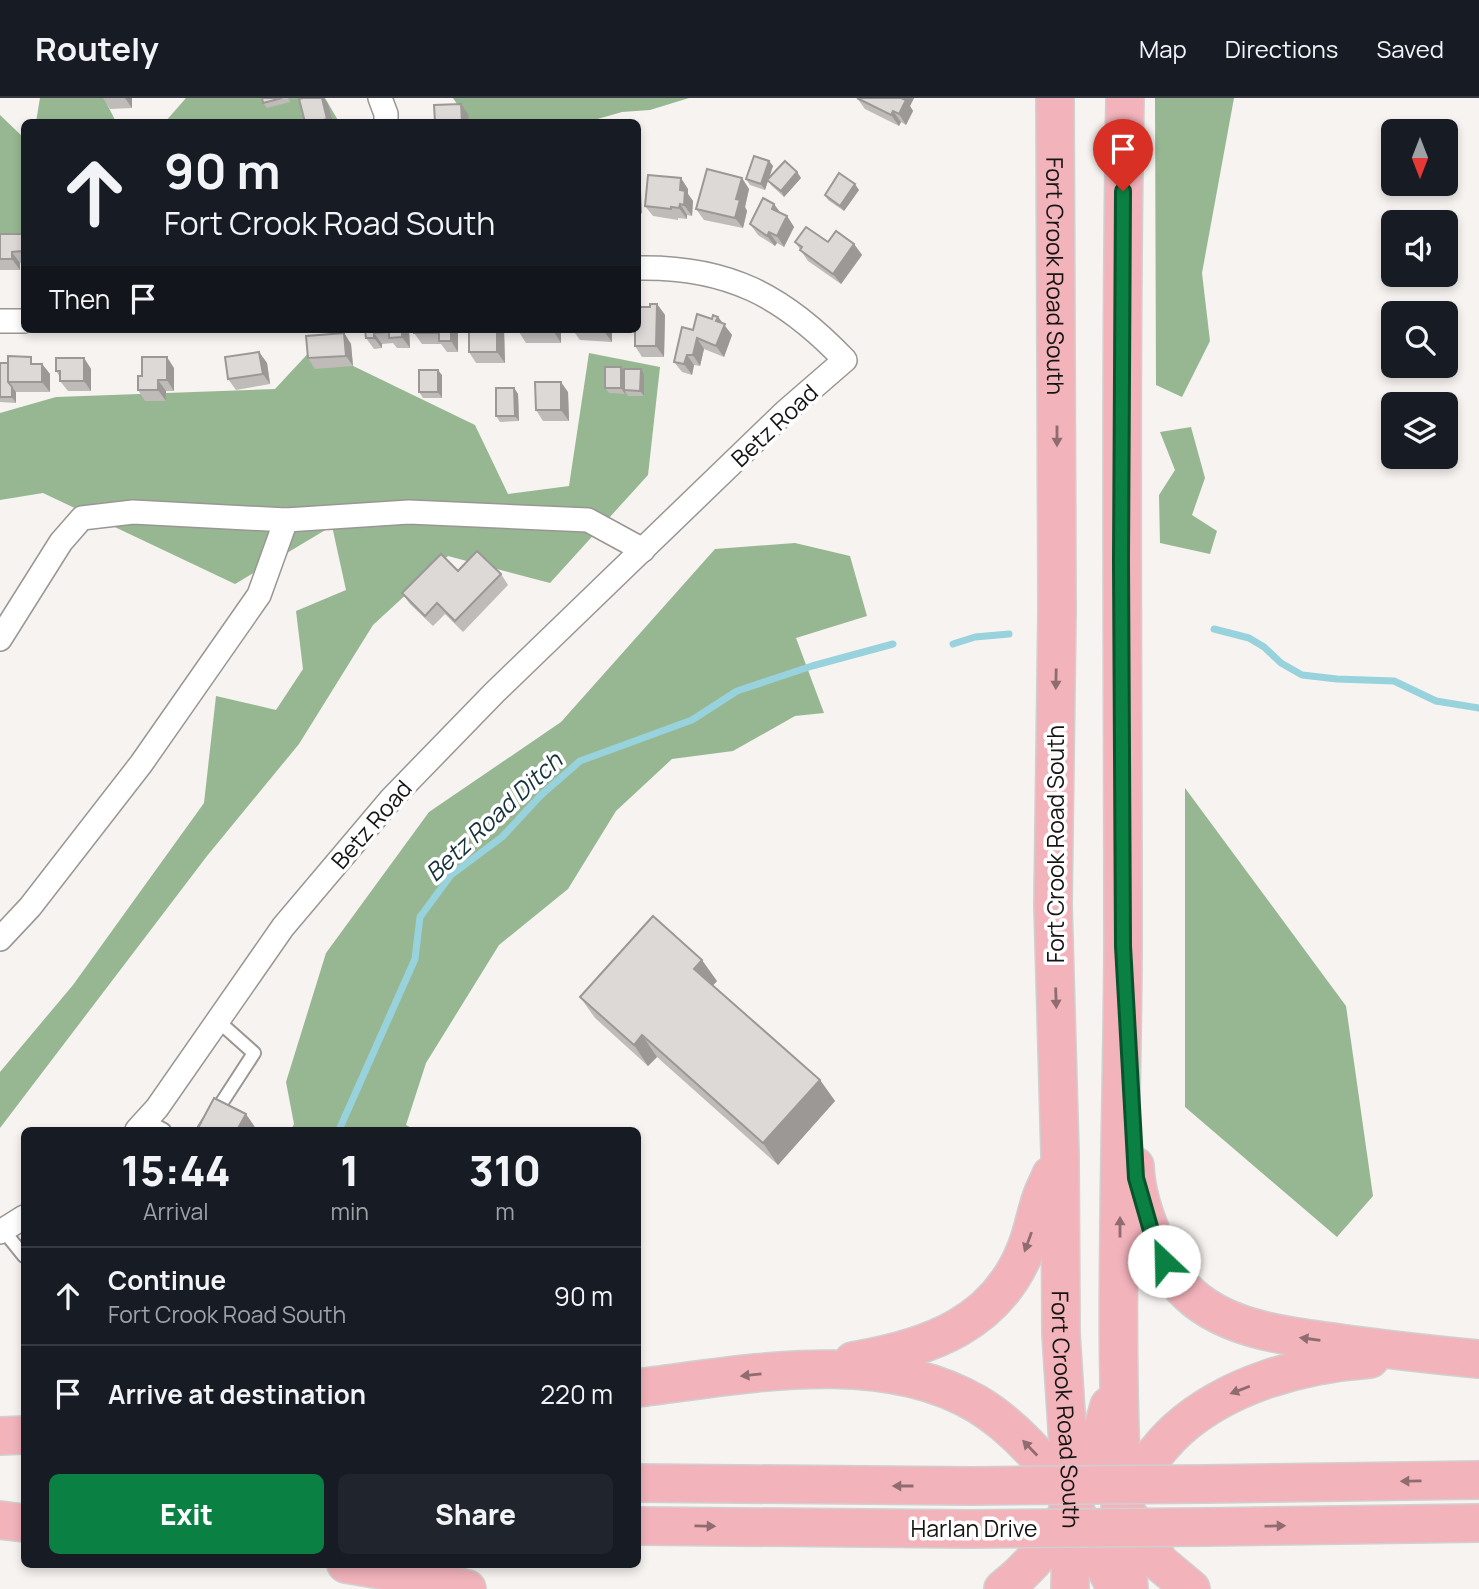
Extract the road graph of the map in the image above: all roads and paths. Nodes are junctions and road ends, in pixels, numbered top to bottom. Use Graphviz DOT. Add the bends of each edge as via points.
graph roads {
  1 [pos="380,98"];
  2 [pos="1055,98"];
  3 [pos="1112,98"];
  4 [pos="1125,98"];
  5 [pos="386,119"];
  6 [pos="1123,214"];
  7 [pos="641,268"];
  8 [pos="0,321"];
  9 [pos="21,321"];
  10 [pos="286,520"];
  11 [pos="643,550"];
  12 [pos="7,616"];
  13 [pos="0,639"];
  14 [pos="0,939"];
  15 [pos="1123,946"];
  16 [pos="217,1020"];
  17 [pos="149,1127"];
  18 [pos="206,1127"];
  19 [pos="1060,1155"];
  20 [pos="21,1219"];
  21 [pos="2,1231"];
  22 [pos="21,1253"];
  23 [pos="1119,1332"];
  24 [pos="1427,1354"];
  25 [pos="1479,1359"];
  26 [pos="802,1370"];
  27 [pos="641,1388"];
  28 [pos="1063,1388"];
  29 [pos="21,1435"];
  30 [pos="0,1436"];
  31 [pos="0,1455"];
  32 [pos="21,1455"];
  33 [pos="1093,1463"];
  34 [pos="1479,1480"];
  35 [pos="641,1483"];
  36 [pos="0,1498"];
  37 [pos="21,1499"];
  38 [pos="1121,1505"];
  39 [pos="1072,1506"];
  40 [pos="0,1520"];
  41 [pos="21,1523"];
  42 [pos="1479,1523"];
  43 [pos="641,1525"];
  44 [pos="1098,1552"];
  45 [pos="370,1568"];
  46 [pos="467,1589"];
  47 [pos="1003,1589"];
  48 [pos="1070,1589"];
  49 [pos="1084,1589"];
  50 [pos="1116,1589"];
  51 [pos="1129,1589"];
  52 [pos="1191,1589"];
  1 -- 5 [label="street"];
  2 -- 19 [label="main road, Fort Crook Road South, one-way" via="1053,905"];
  3 -- 6 [label="main road"];
  4 -- 6 [label="main road"];
  6 -- 15 [label="main road"];
  7 -- 11 [label="street, Betz Road" via="710,273 734,281 798,316 845,360"];
  8 -- 9 [label="street"];
  10 -- 11 [label="street" via="409,512 588,520"];
  10 -- 12 [label="street" via="134,512 82,518"];
  10 -- 14 [label="street" via="259,595 141,764"];
  11 -- 16 [label="street, Betz Road" via="392,798 283,928"];
  12 -- 13 [label="street"];
  23 -- 15 [label="main road, one-way"];
  24 -- 15 [label="main road, one-way" via="1268,1333 1206,1308 1182,1288 1152,1234 1136,1178"];
  16 -- 17 [label="street, Betz Road"];
  16 -- 18 [label="lane" via="254,1053"];
  19 -- 26 [label="main road, one-way" via="1038,1205 1027,1248 987,1307 960,1328 918,1347"];
  19 -- 28 [label="main road, Fort Crook Road South"];
  20 -- 21 [label="street"];
  21 -- 22 [label="lane"];
  23 -- 33 [label="main road" via="1109,1407"];
  23 -- 38 [label="main road"];
  24 -- 25 [label="main road"];
  24 -- 38 [label="main road, one-way" via="1352,1360 1233,1392 1175,1431"];
  26 -- 27 [label="main road, one-way"];
  39 -- 26 [label="main road, one-way" via="1028,1445 978,1404 925,1382 850,1370"];
  28 -- 33 [label="main road"];
  28 -- 39 [label="main road, Fort Crook Road South"];
  29 -- 30 [label="main road"];
  31 -- 32 [label="main road"];
  33 -- 38 [label="main road"];
  33 -- 39 [label="main road"];
  34 -- 35 [label="main road, Harlan Drive, one-way, bridge" via="971,1486"];
  36 -- 37 [label="main road"];
  38 -- 44 [label="main road"];
  38 -- 51 [label="main road"];
  38 -- 52 [label="main road" via="1160,1563"];
  39 -- 44 [label="main road"];
  39 -- 47 [label="main road" via="1042,1552"];
  39 -- 48 [label="main road, Fort Crook Road South"];
  40 -- 41 [label="main road"];
  43 -- 42 [label="main road, Harlan Drive, one-way, bridge" via="971,1529"];
  44 -- 49 [label="main road"];
  44 -- 50 [label="main road"];
  45 -- 46 [label="main road"];
}
